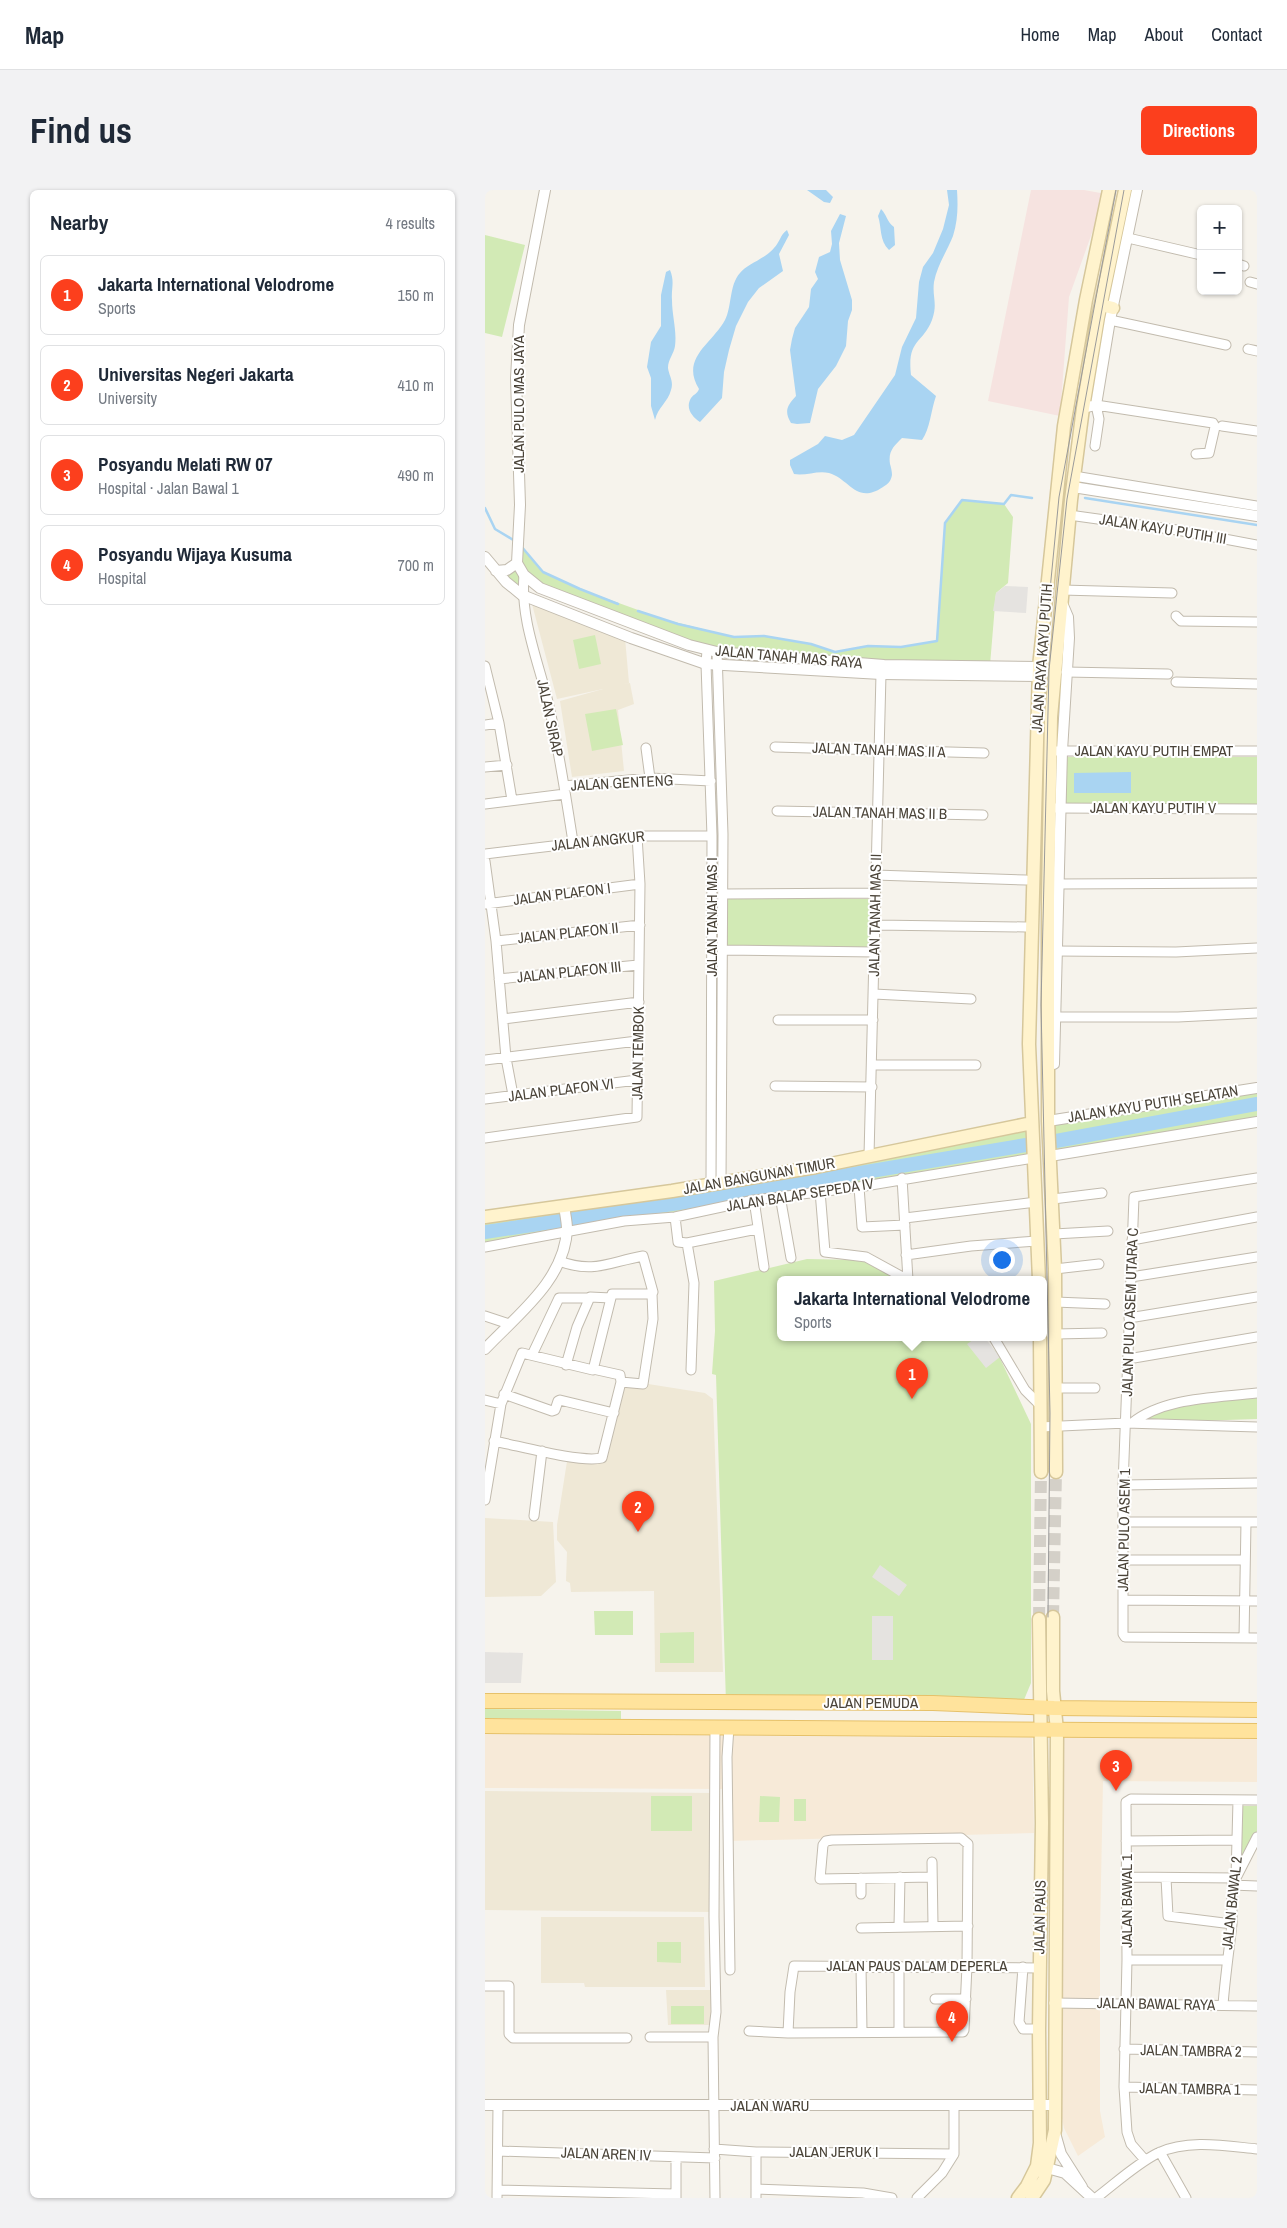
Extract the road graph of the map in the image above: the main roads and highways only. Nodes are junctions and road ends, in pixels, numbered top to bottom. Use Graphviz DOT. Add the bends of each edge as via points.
graph roads {
  1 [pos="1109,190"];
  2 [pos="1125,190"];
  3 [pos="1091,278"];
  4 [pos="1106,280"];
  5 [pos="1032,899"];
  6 [pos="1047,900"];
  7 [pos="1032,1128"];
  8 [pos="485,1217"];
  9 [pos="1054,1234"];
  10 [pos="1037,1237"];
  11 [pos="1039,1276"];
  12 [pos="1040,1341"];
  13 [pos="1041,1472"];
  14 [pos="1056,1472"];
  15 [pos="1053,1617"];
  16 [pos="1039,1618"];
  17 [pos="485,1701"];
  18 [pos="1040,1708"];
  19 [pos="1054,1708"];
  20 [pos="1257,1710"];
  21 [pos="485,1726"];
  22 [pos="1041,1730"];
  23 [pos="1057,1730"];
  24 [pos="1257,1731"];
  25 [pos="1018,2198"];
  26 [pos="1032,2198"];
  1 -- 3 [label="main road, JALAN RAYA KAYU PUTIH"];
  2 -- 4 [label="main road, JALAN RAYA KAYU PUTIH"];
  3 -- 4 [label="main road"];
  3 -- 5 [label="main road, JALAN RAYA KAYU PUTIH" via="1064,426 1039,671"];
  4 -- 6 [label="main road, JALAN RAYA KAYU PUTIH" via="1108,311 1083,408 1072,488 1054,672 1055,808"];
  5 -- 6 [label="main road"];
  5 -- 7 [label="main road, JALAN RAYA KAYU PUTIH" via="1029,1044"];
  6 -- 9 [label="main road, JALAN RAYA KAYU PUTIH" via="1049,1124"];
  7 -- 8 [label="main road, JALAN BANGUNAN TIMUR" via="716,1184"];
  7 -- 10 [label="main road, JALAN RAYA KAYU PUTIH"];
  9 -- 10 [label="main road"];
  9 -- 14 [label="main road, JALAN RAYA KAYU PUTIH"];
  10 -- 11 [label="main road, JALAN RAYA KAYU PUTIH"];
  12 -- 13 [label="main road"];
  15 -- 19 [label="main road, JALAN PAUS"];
  16 -- 18 [label="main road, JALAN PAUS"];
  17 -- 18 [label="main road, JALAN PEMUDA" via="933,1703"];
  18 -- 19 [label="main road, JALAN PEMUDA"];
  18 -- 22 [label="main road, JALAN PAUS"];
  19 -- 20 [label="main road, JALAN PEMUDA"];
  19 -- 23 [label="main road, JALAN PAUS"];
  21 -- 22 [label="main road, JALAN PEMUDA"];
  22 -- 23 [label="main road, JALAN PEMUDA"];
  22 -- 25 [label="main road, JALAN PAUS" via="1040,2143 1037,2166"];
  23 -- 24 [label="main road, JALAN PEMUDA"];
  23 -- 26 [label="main road, JALAN PAUS" via="1055,2130 1044,2180"];
}
